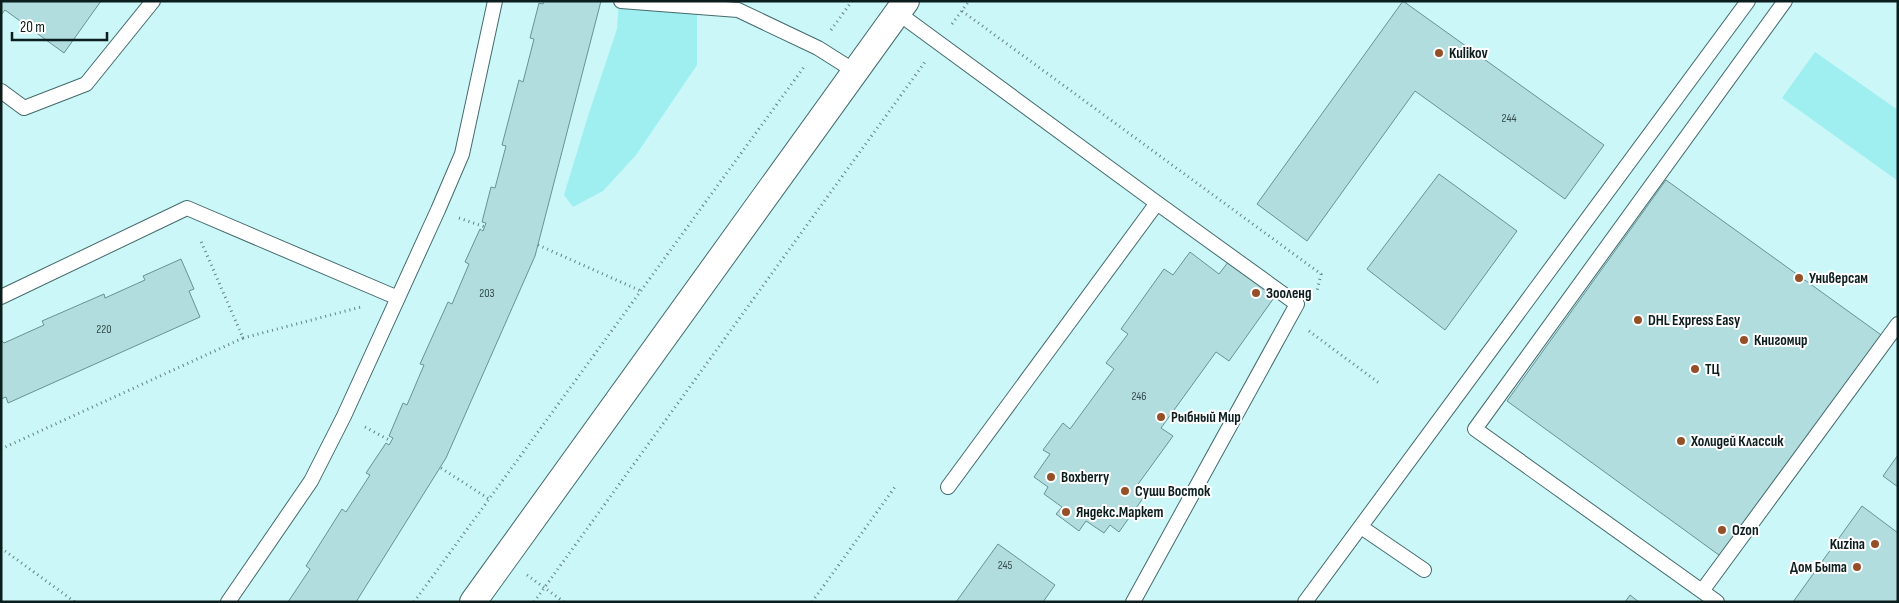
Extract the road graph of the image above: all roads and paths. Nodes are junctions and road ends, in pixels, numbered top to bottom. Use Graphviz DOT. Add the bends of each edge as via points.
graph roads {
  1 [pos="152,1"];
  2 [pos="495,1"];
  3 [pos="621,1"];
  4 [pos="852,1"];
  5 [pos="969,1"];
  6 [pos="1748,1"];
  7 [pos="1785,1"];
  8 [pos="741,6"];
  9 [pos="902,7"];
  10 [pos="962,11"];
  11 [pos="939,42"];
  12 [pos="818,48"];
  13 [pos="856,72"];
  14 [pos="1,92"];
  15 [pos="1156,203"];
  16 [pos="187,208"];
  17 [pos="538,245"];
  18 [pos="641,291"];
  19 [pos="1317,293"];
  20 [pos="1,297"];
  21 [pos="398,298"];
  22 [pos="1311,321"];
  23 [pos="1898,324"];
  24 [pos="243,338"];
  25 [pos="1379,383"];
  26 [pos="344,416"];
  27 [pos="391,441"];
  28 [pos="1,449"];
  29 [pos="440,468"];
  30 [pos="895,486"];
  31 [pos="948,487"];
  32 [pos="489,499"];
  33 [pos="1361,527"];
  34 [pos="1,548"];
  35 [pos="504,558"];
  36 [pos="1424,570"];
  37 [pos="544,587"];
  38 [pos="1702,592"];
  39 [pos="75,602"];
  40 [pos="228,602"];
  41 [pos="414,602"];
  42 [pos="473,602"];
  43 [pos="534,602"];
  44 [pos="564,602"];
  45 [pos="812,602"];
  46 [pos="1134,602"];
  47 [pos="1305,602"];
  48 [pos="1717,602"];
  1 -- 14 [label="lane" via="86,84 24,108"];
  2 -- 21 [label="lane" via="462,154"];
  3 -- 8 [label="lane"];
  4 -- 12 [label="path"];
  5 -- 10 [label="path"];
  6 -- 33 [label="lane"];
  7 -- 38 [label="lane" via="1475,429"];
  8 -- 12 [label="lane"];
  9 -- 11 [label="lane"];
  9 -- 13 [label="street"];
  10 -- 11 [label="path"];
  10 -- 19 [label="path" via="1321,274"];
  11 -- 15 [label="lane"];
  11 -- 37 [label="path"];
  12 -- 13 [label="lane"];
  12 -- 18 [label="path"];
  13 -- 35 [label="street"];
  15 -- 31 [label="lane"];
  15 -- 46 [label="lane" via="1297,304"];
  16 -- 20 [label="lane"];
  16 -- 21 [label="lane"];
  16 -- 24 [label="path"];
  17 -- 18 [label="path"];
  18 -- 32 [label="path"];
  21 -- 24 [label="path"];
  21 -- 26 [label="lane"];
  22 -- 25 [label="path" via="1309,331"];
  23 -- 38 [label="lane"];
  24 -- 28 [label="path"];
  26 -- 27 [label="path"];
  26 -- 40 [label="lane" via="311,481"];
  29 -- 32 [label="path"];
  30 -- 45 [label="path"];
  32 -- 41 [label="path"];
  33 -- 36 [label="lane"];
  33 -- 47 [label="lane"];
  34 -- 39 [label="path"];
  35 -- 37 [label="path"];
  35 -- 42 [label="street"];
  37 -- 43 [label="path"];
  37 -- 44 [label="path"];
  38 -- 48 [label="lane"];
}
